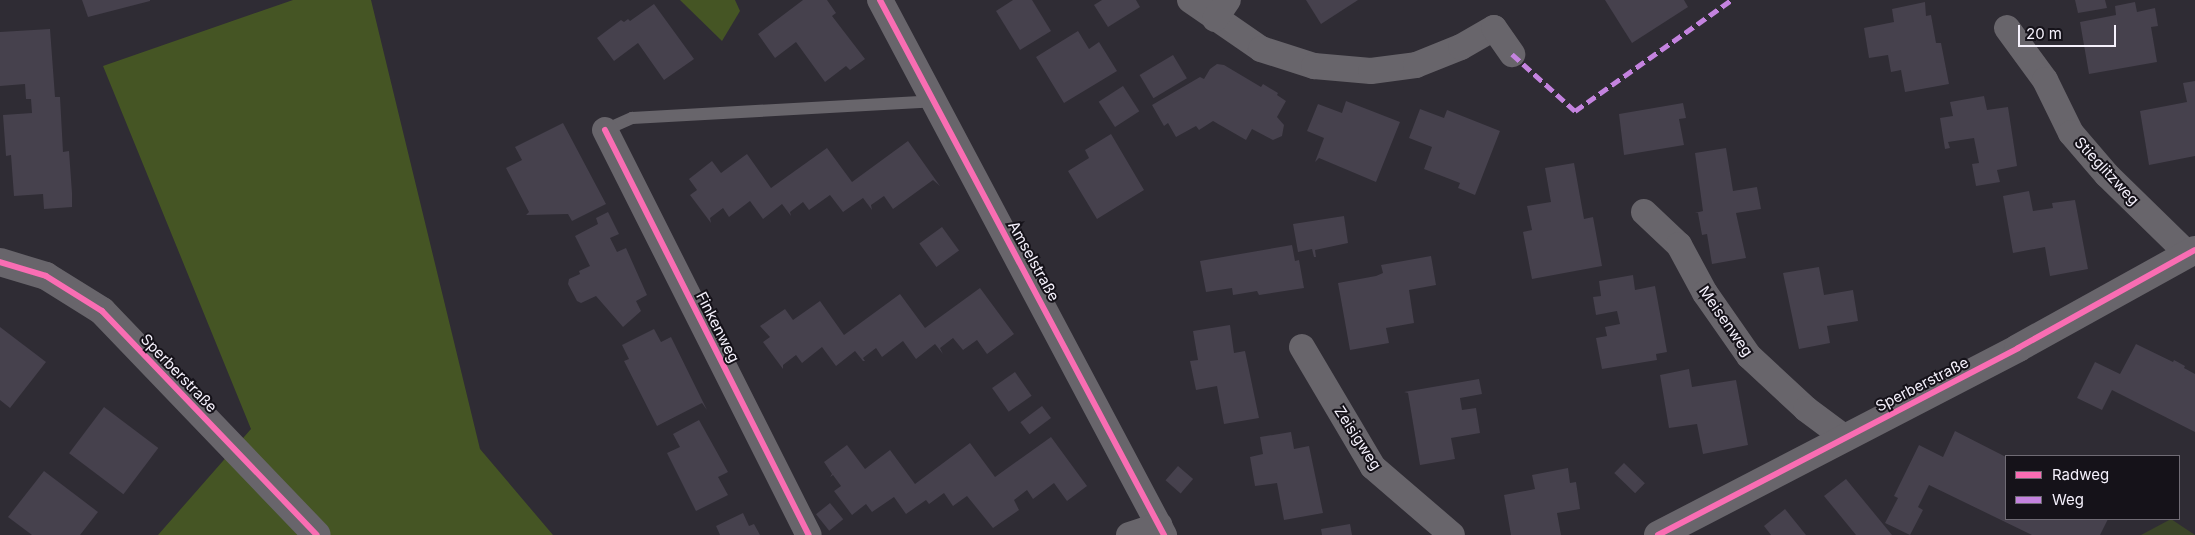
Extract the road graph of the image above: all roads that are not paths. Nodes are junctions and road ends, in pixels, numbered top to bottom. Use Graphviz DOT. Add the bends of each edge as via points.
graph roads {
  1 [pos="880,0"];
  2 [pos="1190,0"];
  3 [pos="1222,10"];
  4 [pos="2007,28"];
  5 [pos="1512,54"];
  6 [pos="934,102"];
  7 [pos="605,130"];
  8 [pos="1644,212"];
  9 [pos="2191,252"];
  10 [pos="0,262"];
  11 [pos="1302,348"];
  12 [pos="1845,438"];
  13 [pos="1162,530"];
  14 [pos="317,535"];
  15 [pos="809,535"];
  16 [pos="1129,535"];
  17 [pos="1452,535"];
  18 [pos="1658,535"];
  1 -- 6 [label="street, Amselstraße"];
  2 -- 3 [label="street"];
  3 -- 5 [label="street" via="1261,49 1314,66 1371,71 1416,65 1461,47 1494,28"];
  4 -- 9 [label="street, Stieglitzweg" via="2046,80 2071,132 2107,175"];
  6 -- 7 [label="lane" via="632,118"];
  6 -- 13 [label="street, Amselstraße"];
  7 -- 15 [label="street, Finkenweg"];
  8 -- 12 [label="street, Meisenweg" via="1679,245 1705,293 1749,356 1806,409"];
  9 -- 12 [label="street, Sperberstraße" via="2018,348"];
  10 -- 14 [label="street, Sperberstraße" via="46,276 102,311"];
  11 -- 17 [label="street, Zeisigweg" via="1373,467"];
  12 -- 18 [label="street, Sperberstraße"];
  13 -- 16 [label="street"];
}
